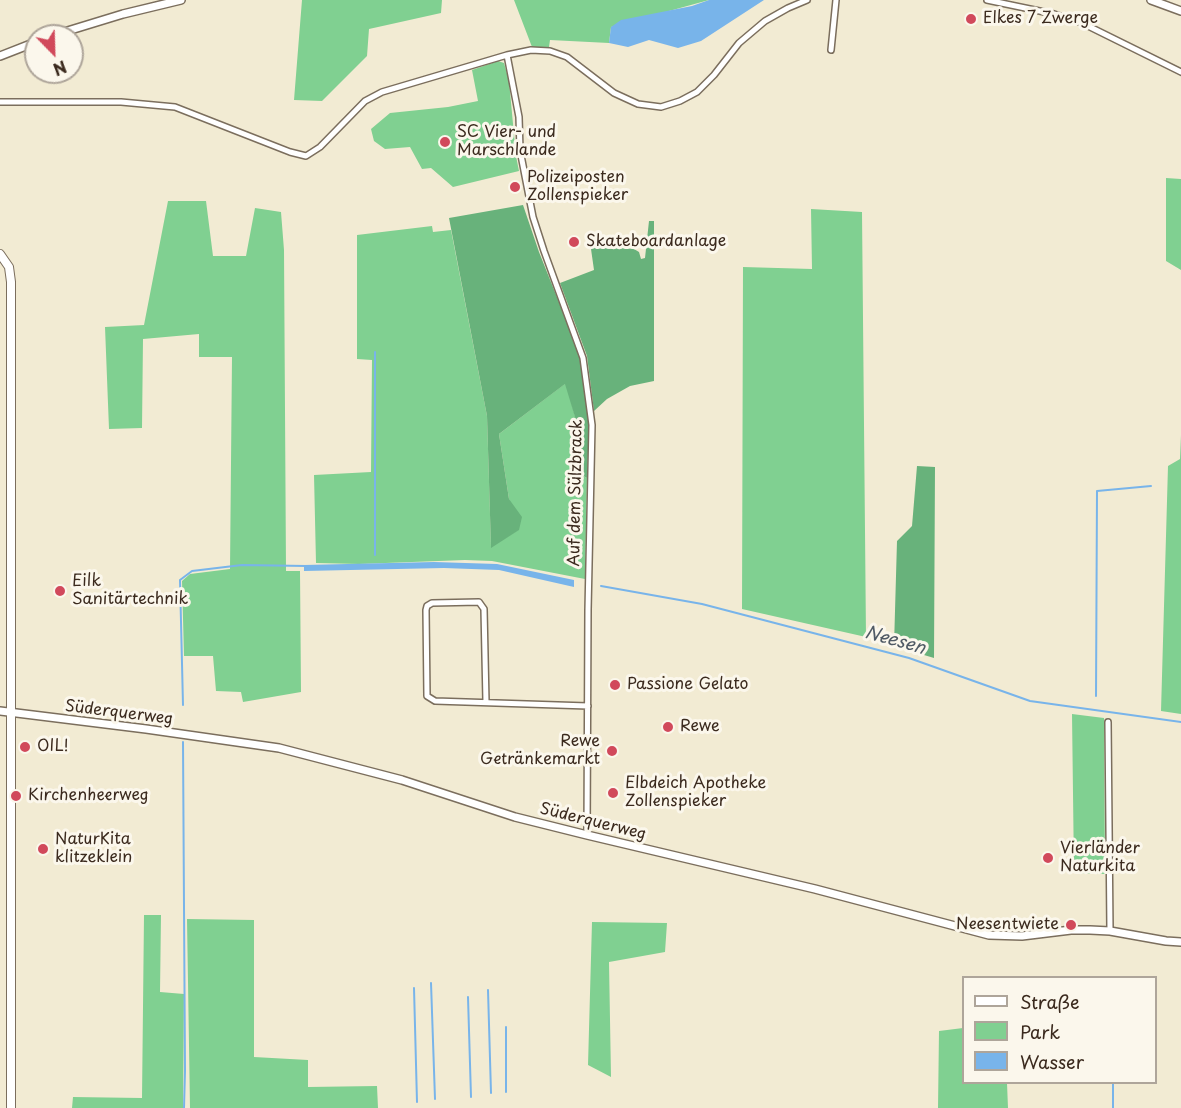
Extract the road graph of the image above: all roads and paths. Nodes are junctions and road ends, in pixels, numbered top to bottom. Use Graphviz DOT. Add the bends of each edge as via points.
graph roads {
  1 [pos="181,0"];
  2 [pos="807,0"];
  3 [pos="836,0"];
  4 [pos="987,0"];
  5 [pos="1150,0"];
  6 [pos="1181,12"];
  7 [pos="84,26"];
  8 [pos="24,47"];
  9 [pos="831,50"];
  10 [pos="507,55"];
  11 [pos="0,56"];
  12 [pos="1181,72"];
  13 [pos="0,102"];
  14 [pos="0,254"];
  15 [pos="486,702"];
  16 [pos="588,706"];
  17 [pos="0,711"];
  18 [pos="11,711"];
  19 [pos="1108,722"];
  20 [pos="587,835"];
  21 [pos="1110,931"];
  22 [pos="1181,942"];
  23 [pos="11,1108"];
  1 -- 7 [label="street"];
  2 -- 10 [label="street" via="765,21 697,92 661,107 638,104 614,93 567,57 550,51"];
  3 -- 9 [label="street"];
  4 -- 12 [label="street" via="1082,23"];
  5 -- 6 [label="street"];
  8 -- 11 [label="street"];
  10 -- 13 [label="street" via="382,92 364,101 320,147 306,156 175,106"];
  10 -- 16 [label="street, Auf dem Sülzbrack" via="533,217 583,358 592,425"];
  14 -- 18 [label="main road" via="9,267 11,282"];
  15 -- 15 [label="street" via="435,701 428,696 426,610 432,603 479,602 484,609"];
  15 -- 16 [label="street"];
  16 -- 20 [label="street, Auf dem Sülzbrack"];
  17 -- 18 [label="street, Süderquerweg"];
  18 -- 20 [label="street, Süderquerweg" via="279,748"];
  18 -- 23 [label="main road"];
  19 -- 21 [label="street"];
  20 -- 21 [label="street, Süderquerweg" via="989,935"];
  21 -- 22 [label="street, Süderquerweg"];
}
